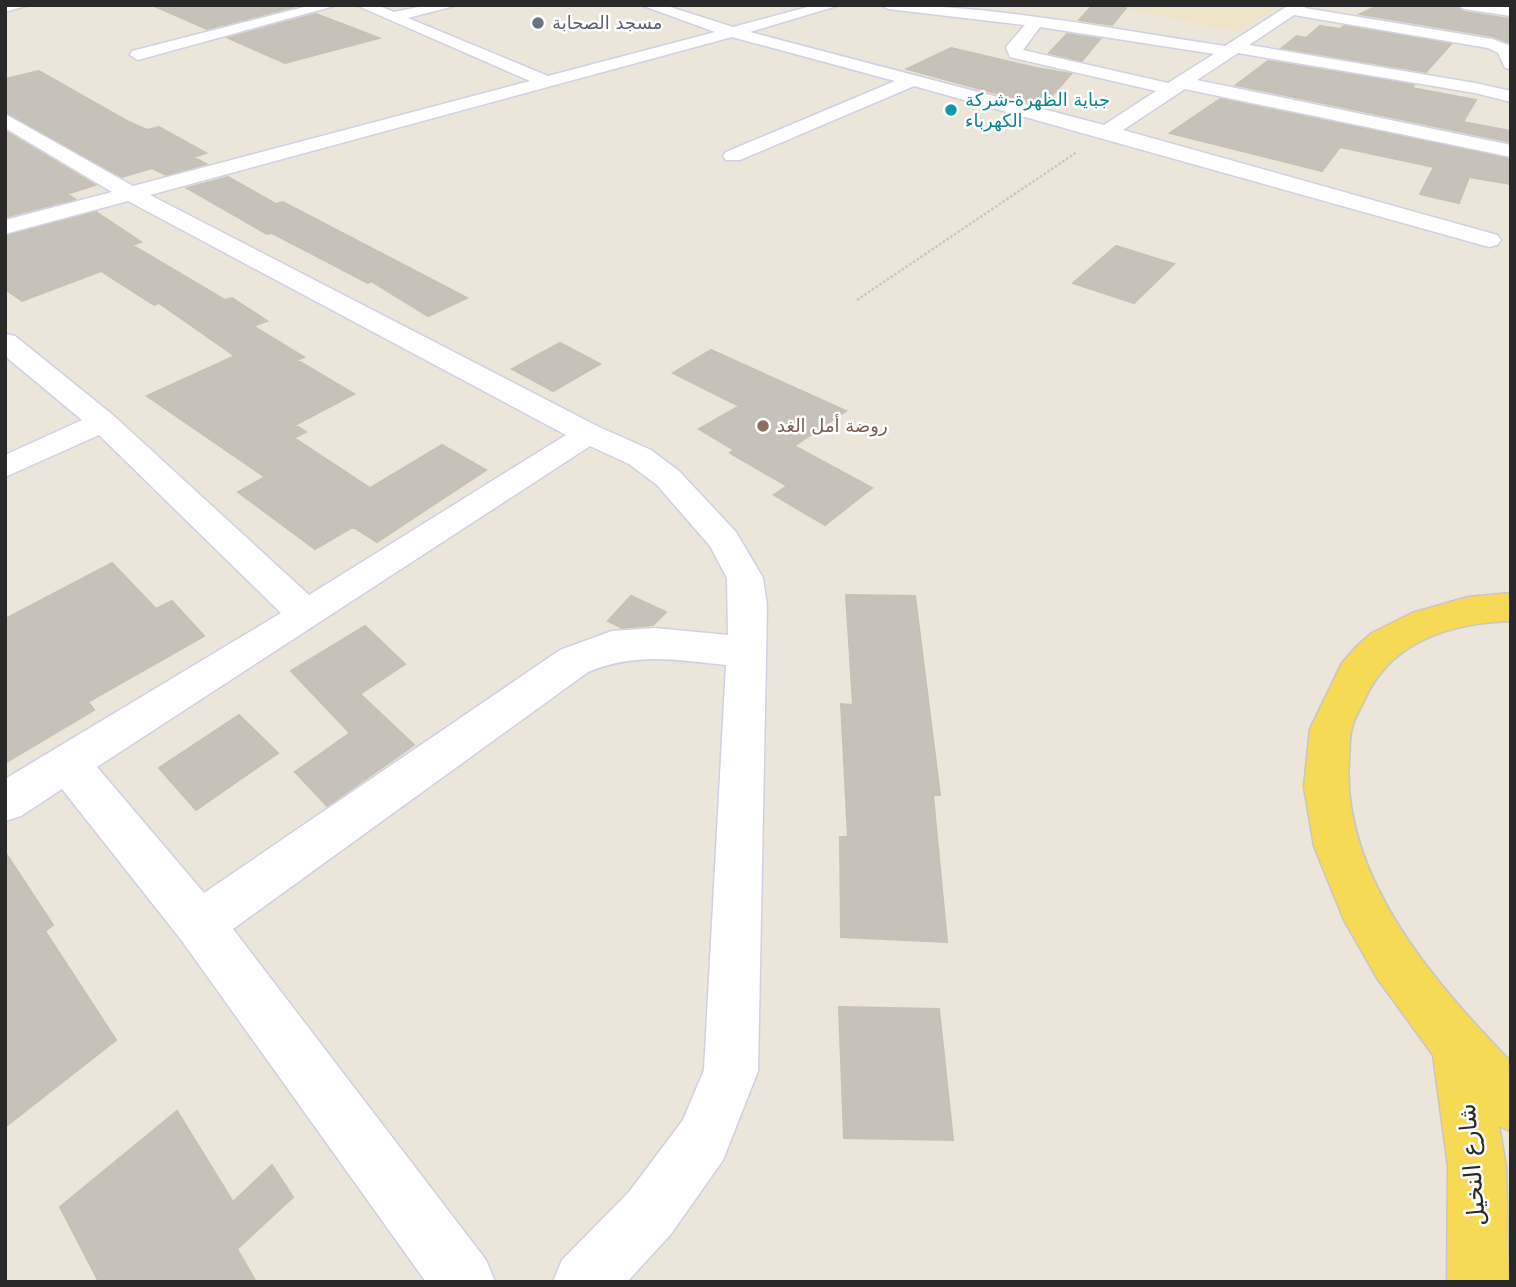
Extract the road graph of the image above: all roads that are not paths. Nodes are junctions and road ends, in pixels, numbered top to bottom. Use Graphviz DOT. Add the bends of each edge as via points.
graph roads {
  1 [pos="25,5"];
  2 [pos="331,5"];
  3 [pos="363,5"];
  4 [pos="451,5"];
  5 [pos="648,5"];
  6 [pos="832,5"];
  7 [pos="888,5"];
  8 [pos="1464,5"];
  9 [pos="1295,8"];
  10 [pos="5,10"];
  11 [pos="1511,12"];
  12 [pos="393,17"];
  13 [pos="1036,22"];
  14 [pos="732,32"];
  15 [pos="1229,49"];
  16 [pos="138,55"];
  17 [pos="1511,64"];
  18 [pos="913,80"];
  19 [pos="545,81"];
  20 [pos="1174,86"];
  21 [pos="1511,97"];
  22 [pos="5,120"];
  23 [pos="1107,132"];
  24 [pos="38,137"];
  25 [pos="5,146"];
  26 [pos="1511,151"];
  27 [pos="733,156"];
  28 [pos="130,193"];
  29 [pos="5,227"];
  30 [pos="1489,240"];
  31 [pos="5,342"];
  32 [pos="103,422"];
  33 [pos="588,434"];
  34 [pos="5,467"];
  35 [pos="1511,607"];
  36 [pos="307,615"];
  37 [pos="748,652"];
  38 [pos="66,763"];
  39 [pos="5,802"];
  40 [pos="199,924"];
  41 [pos="1459,1049"];
  42 [pos="1511,1103"];
  43 [pos="464,1282"];
  44 [pos="584,1282"];
  45 [pos="1478,1282"];
  1 -- 10 [label="lane"];
  2 -- 16 [label="street"];
  3 -- 12 [label="street"];
  4 -- 12 [label="street"];
  5 -- 14 [label="street"];
  6 -- 14 [label="street"];
  7 -- 13 [label="street"];
  8 -- 11 [label="street"];
  9 -- 15 [label="street"];
  9 -- 17 [label="street" via="1492,44 1505,50"];
  12 -- 19 [label="street"];
  13 -- 15 [label="street"];
  13 -- 20 [label="street" via="1014,47 1016,53"];
  14 -- 18 [label="street"];
  14 -- 19 [label="street"];
  15 -- 20 [label="street"];
  15 -- 21 [label="street"];
  18 -- 23 [label="street"];
  18 -- 27 [label="street"];
  19 -- 28 [label="street"];
  20 -- 23 [label="street"];
  20 -- 26 [label="street"];
  22 -- 24 [label="street"];
  23 -- 30 [label="street"];
  24 -- 25 [label="street"];
  24 -- 28 [label="street"];
  28 -- 29 [label="street"];
  28 -- 33 [label="street"];
  31 -- 32 [label="street"];
  32 -- 34 [label="street"];
  32 -- 36 [label="street"];
  33 -- 36 [label="street"];
  33 -- 37 [label="street" via="640,457 668,478 724,540 745,578"];
  35 -- 41 [label="main road" via="1445,616 1400,634 1364,661 1339,698 1326,743 1327,799 1339,853 1365,913 1405,979"];
  36 -- 38 [label="street"];
  37 -- 40 [label="street" via="655,643 612,646 574,661"];
  37 -- 44 [label="street" via="732,1071 695,1150 650,1213"];
  38 -- 39 [label="street"];
  38 -- 40 [label="street"];
  40 -- 43 [label="street"];
  41 -- 42 [label="main road"];
  41 -- 45 [label="main road, شارع النخيل" via="1477,1166"];
}
